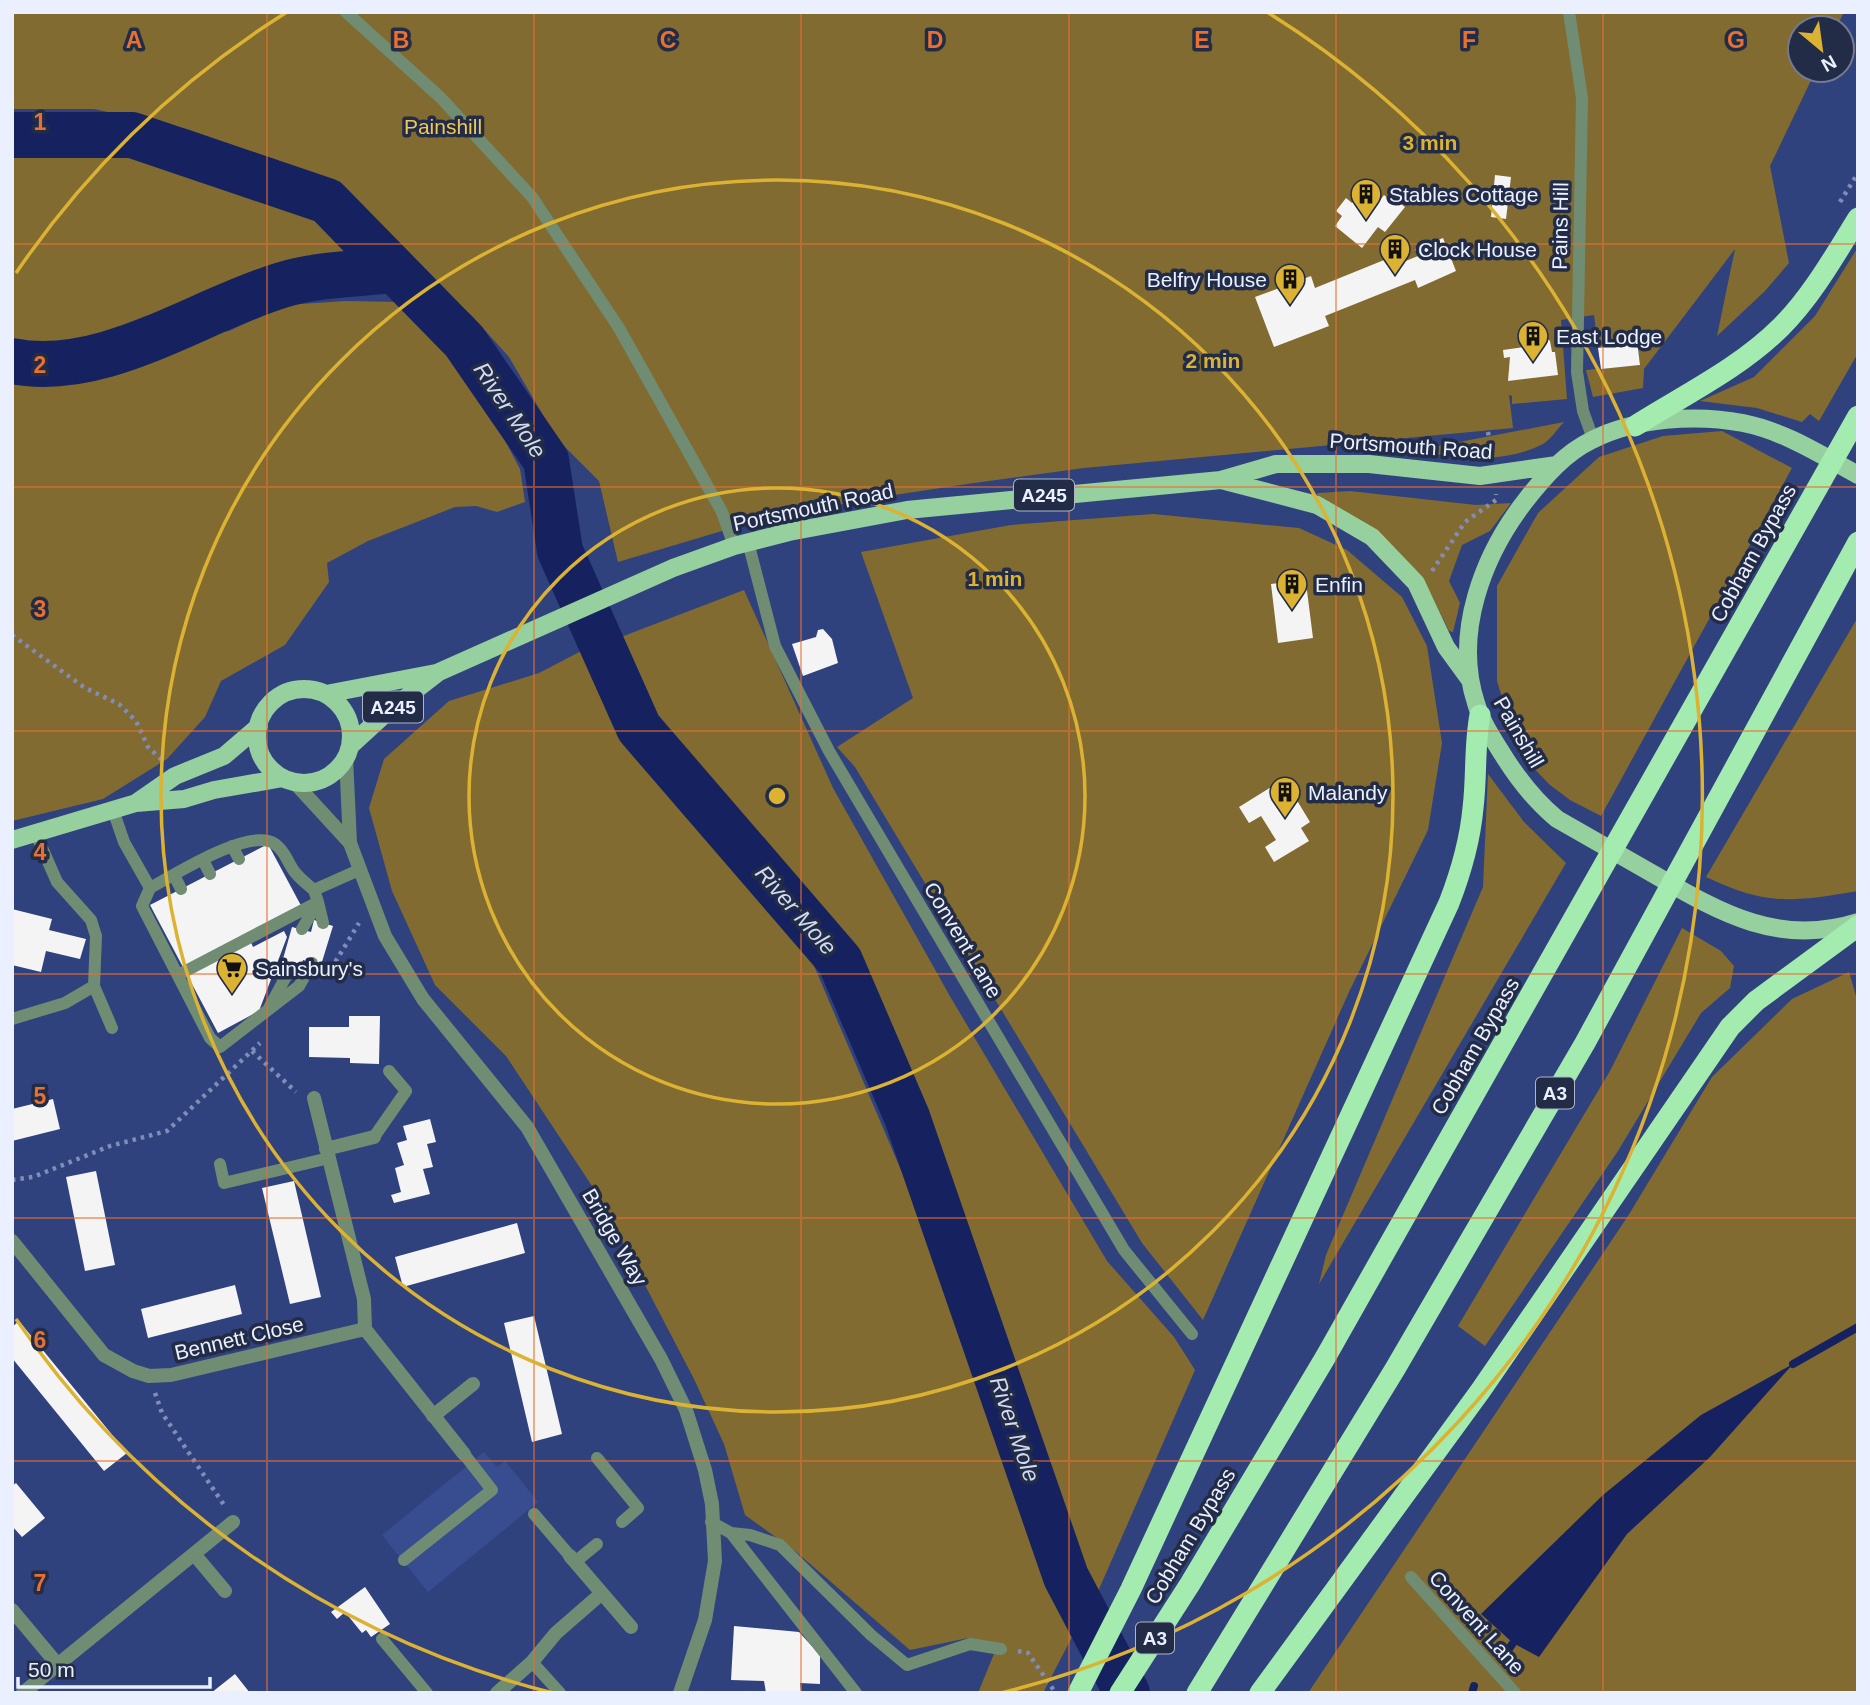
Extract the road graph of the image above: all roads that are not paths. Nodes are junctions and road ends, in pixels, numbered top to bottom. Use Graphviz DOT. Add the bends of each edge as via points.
graph roads {
  1 [pos="346,12"];
  2 [pos="1569,12"];
  3 [pos="1858,218"];
  4 [pos="1858,416"];
  5 [pos="1635,426"];
  6 [pos="1593,439"];
  7 [pos="1557,465"];
  8 [pos="1858,475"];
  9 [pos="1222,480"];
  10 [pos="1858,542"];
  11 [pos="741,544"];
  12 [pos="439,672"];
  13 [pos="1470,680"];
  14 [pos="326,694"];
  15 [pos="1480,715"];
  16 [pos="259,726"];
  17 [pos="348,752"];
  18 [pos="289,780"];
  19 [pos="136,803"];
  20 [pos="113,810"];
  21 [pos="36,834"];
  22 [pos="12,840"];
  23 [pos="350,843"];
  24 [pos="232,846"];
  25 [pos="239,859"];
  26 [pos="203,860"];
  27 [pos="359,870"];
  28 [pos="210,874"];
  29 [pos="174,875"];
  30 [pos="150,888"];
  31 [pos="180,889"];
  32 [pos="316,896"];
  33 [pos="323,923"];
  34 [pos="1858,924"];
  35 [pos="302,929"];
  36 [pos="312,963"];
  37 [pos="290,969"];
  38 [pos="177,975"];
  39 [pos="94,986"];
  40 [pos="265,1015"];
  41 [pos="12,1019"];
  42 [pos="112,1028"];
  43 [pos="389,1071"];
  44 [pos="314,1098"];
  45 [pos="374,1137"];
  46 [pos="327,1154"];
  47 [pos="220,1164"];
  48 [pos="12,1241"];
  49 [pos="365,1329"];
  50 [pos="1192,1334"];
  51 [pos="473,1384"];
  52 [pos="433,1416"];
  53 [pos="464,1454"];
  54 [pos="597,1458"];
  55 [pos="534,1514"];
  56 [pos="233,1522"];
  57 [pos="622,1522"];
  58 [pos="711,1522"];
  59 [pos="731,1533"];
  60 [pos="597,1544"];
  61 [pos="194,1553"];
  62 [pos="573,1559"];
  63 [pos="404,1560"];
  64 [pos="1411,1577"];
  65 [pos="225,1591"];
  66 [pos="602,1594"];
  67 [pos="12,1610"];
  68 [pos="631,1627"];
  69 [pos="382,1639"];
  70 [pos="1002,1648"];
  71 [pos="532,1662"];
  72 [pos="58,1665"];
  73 [pos="1265,1686"];
  74 [pos="23,1693"];
  75 [pos="427,1693"];
  76 [pos="497,1693"];
  77 [pos="560,1693"];
  78 [pos="680,1693"];
  79 [pos="856,1693"];
  80 [pos="1077,1693"];
  81 [pos="1120,1693"];
  82 [pos="1197,1693"];
  83 [pos="1515,1693"];
  1 -- 11 [label="lane, Convent Lane" via="441,98 532,197 625,338"];
  2 -- 6 [label="lane, Pains Hill" via="1582,98 1577,372"];
  3 -- 5 [label="highway" via="1779,329 1747,356"];
  4 -- 81 [label="highway, Cobham Bypass / A3" via="1339,1335"];
  5 -- 6 [label="main road, Painshill"];
  5 -- 8 [label="main road, Painshill" via="1684,419 1766,429"];
  6 -- 7 [label="main road, Painshill"];
  7 -- 9 [label="main road, Portsmouth Road / A245" via="1480,476 1369,464 1276,464"];
  7 -- 13 [label="main road, Painshill" via="1507,526 1485,567 1471,626"];
  9 -- 11 [label="main road, Portsmouth Road / A245" via="907,510"];
  9 -- 13 [label="main road, Portsmouth Road / A245" via="1317,505 1372,537 1416,583 1447,647"];
  10 -- 82 [label="highway, A3" via="1584,1043 1395,1369"];
  11 -- 12 [label="main road, Portsmouth Road / A245" via="673,568"];
  11 -- 50 [label="lane, Convent Lane" via="775,646 829,751 1124,1250"];
  12 -- 14 [label="main road, Portsmouth Road / A245"];
  12 -- 17 [label="main road, Portsmouth Road / A245" via="386,713"];
  13 -- 15 [label="main road, Painshill"];
  14 -- 16 [label="main road" via="290,691 270,704"];
  14 -- 17 [label="main road" via="344,710 349,722"];
  15 -- 34 [label="main road, Painshill" via="1511,767 1557,819 1721,913 1781,929"];
  15 -- 80 [label="highway" via="1474,806 1463,866 1449,903 1169,1506"];
  16 -- 18 [label="main road" via="257,738 265,761"];
  16 -- 19 [label="main road" via="224,756 175,776"];
  17 -- 18 [label="main road" via="330,775 307,783"];
  17 -- 23 [label="street, Bridge Way"];
  18 -- 19 [label="main road"];
  18 -- 23 [label="street, Bridge Way"];
  19 -- 20 [label="main road"];
  20 -- 21 [label="main road"];
  20 -- 30 [label="lane" via="124,842"];
  21 -- 22 [label="main road"];
  21 -- 39 [label="lane" via="57,881 91,920 96,936"];
  23 -- 27 [label="street, Bridge Way"];
  24 -- 25 [label="lane"];
  24 -- 26 [label="lane"];
  24 -- 32 [label="lane" via="261,839 273,842"];
  26 -- 28 [label="lane"];
  26 -- 29 [label="lane"];
  27 -- 32 [label="lane"];
  27 -- 58 [label="street, Bridge Way" via="375,914 423,999 527,1128 661,1359 698,1443 712,1504"];
  29 -- 30 [label="lane"];
  29 -- 31 [label="lane"];
  30 -- 38 [label="lane" via="142,906"];
  32 -- 33 [label="lane"];
  32 -- 35 [label="lane"];
  32 -- 38 [label="lane"];
  34 -- 73 [label="highway" via="1756,1001 1730,1027 1480,1390"];
  36 -- 40 [label="lane" via="299,986"];
  37 -- 40 [label="lane"];
  38 -- 40 [label="lane" via="210,1038 220,1047"];
  39 -- 41 [label="lane" via="65,1003"];
  39 -- 42 [label="lane"];
  43 -- 45 [label="lane" via="406,1091"];
  44 -- 46 [label="street"];
  45 -- 46 [label="street"];
  46 -- 47 [label="lane" via="224,1183"];
  46 -- 49 [label="street" via="364,1299"];
  48 -- 49 [label="street, Bennett Close" via="104,1355 149,1376 192,1372"];
  49 -- 52 [label="street"];
  51 -- 52 [label="street"];
  52 -- 53 [label="street"];
  53 -- 63 [label="lane" via="492,1490"];
  54 -- 57 [label="lane" via="638,1508"];
  55 -- 62 [label="lane"];
  56 -- 61 [label="street"];
  58 -- 59 [label="lane"];
  58 -- 78 [label="street, Bridge Way" via="715,1561 711,1590 697,1651"];
  59 -- 70 [label="lane" via="780,1545 907,1665 970,1644"];
  59 -- 79 [label="lane"];
  60 -- 62 [label="lane"];
  61 -- 65 [label="street"];
  61 -- 72 [label="street"];
  62 -- 66 [label="street"];
  64 -- 83 [label="lane, Convent Lane"];
  66 -- 68 [label="street"];
  66 -- 71 [label="street" via="556,1633"];
  67 -- 72 [label="street"];
  69 -- 75 [label="lane"];
  71 -- 76 [label="street"];
  71 -- 77 [label="lane"];
  72 -- 74 [label="street"];
}
